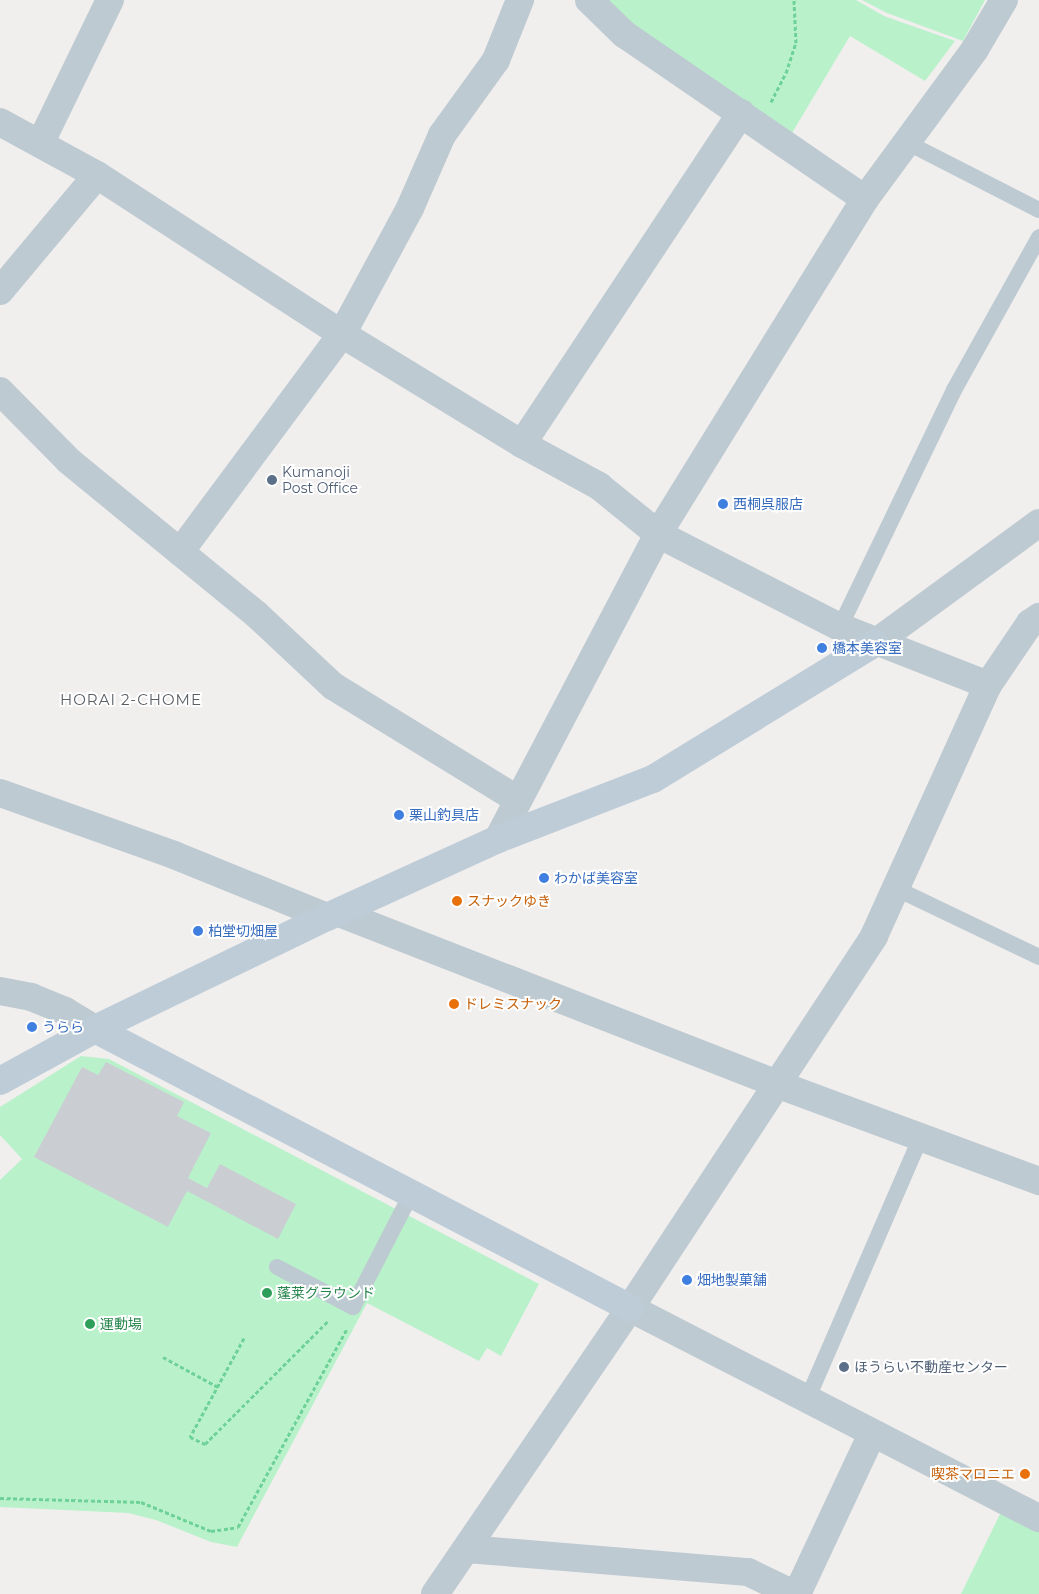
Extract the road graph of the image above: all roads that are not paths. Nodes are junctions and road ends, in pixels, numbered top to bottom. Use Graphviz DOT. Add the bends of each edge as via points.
graph roads {
  1 [pos="110,0"];
  2 [pos="520,0"];
  3 [pos="589,0"];
  4 [pos="1004,0"];
  5 [pos="748,118"];
  6 [pos="0,122"];
  7 [pos="41,142"];
  8 [pos="906,142"];
  9 [pos="97,174"];
  10 [pos="865,199"];
  11 [pos="1039,210"];
  12 [pos="1039,237"];
  13 [pos="0,291"];
  14 [pos="342,334"];
  15 [pos="0,391"];
  16 [pos="522,444"];
  17 [pos="1039,523"];
  18 [pos="658,534"];
  19 [pos="180,552"];
  20 [pos="1039,617"];
  21 [pos="840,627"];
  22 [pos="875,643"];
  23 [pos="988,685"];
  24 [pos="0,793"];
  25 [pos="517,799"];
  26 [pos="498,839"];
  27 [pos="895,888"];
  28 [pos="333,915"];
  29 [pos="1039,957"];
  30 [pos="0,991"];
  31 [pos="95,1029"];
  32 [pos="0,1081"];
  33 [pos="774,1083"];
  34 [pos="921,1137"];
  35 [pos="1039,1181"];
  36 [pos="411,1194"];
  37 [pos="278,1267"];
  38 [pos="630,1308"];
  39 [pos="807,1400"];
  40 [pos="872,1434"];
  41 [pos="1039,1518"];
  42 [pos="467,1549"];
  43 [pos="435,1594"];
  44 [pos="796,1594"];
  1 -- 7 [label="street"];
  2 -- 14 [label="street" via="496,60 442,135 410,208"];
  3 -- 5 [label="street" via="624,34"];
  4 -- 8 [label="street" via="975,48"];
  5 -- 10 [label="street"];
  5 -- 16 [label="street"];
  6 -- 7 [label="street"];
  7 -- 9 [label="street"];
  8 -- 10 [label="street"];
  8 -- 11 [label="lane"];
  9 -- 13 [label="street"];
  9 -- 14 [label="street"];
  10 -- 18 [label="street"];
  12 -- 21 [label="lane" via="954,390"];
  14 -- 16 [label="street"];
  14 -- 19 [label="street"];
  15 -- 19 [label="street" via="69,461"];
  16 -- 18 [label="street" via="599,486"];
  17 -- 22 [label="street"];
  18 -- 21 [label="street"];
  18 -- 25 [label="street"];
  19 -- 25 [label="street" via="257,615 333,686"];
  20 -- 23 [label="street" via="1030,623"];
  21 -- 22 [label="street"];
  22 -- 23 [label="street"];
  22 -- 26 [label="street" via="653,779"];
  23 -- 27 [label="street"];
  24 -- 28 [label="street"];
  25 -- 26 [label="street"];
  26 -- 28 [label="street"];
  27 -- 29 [label="lane"];
  27 -- 33 [label="street" via="874,936"];
  28 -- 31 [label="street"];
  28 -- 33 [label="street"];
  30 -- 31 [label="street" via="31,997 65,1011"];
  31 -- 32 [label="street"];
  31 -- 36 [label="street"];
  33 -- 34 [label="street"];
  33 -- 38 [label="street"];
  34 -- 35 [label="street"];
  34 -- 39 [label="lane"];
  36 -- 37 [label="lane" via="349,1305"];
  36 -- 38 [label="street"];
  38 -- 39 [label="street"];
  38 -- 42 [label="street"];
  39 -- 40 [label="street"];
  40 -- 41 [label="street"];
  40 -- 44 [label="street"];
  42 -- 43 [label="street"];
  42 -- 44 [label="street" via="748,1572"];
}
